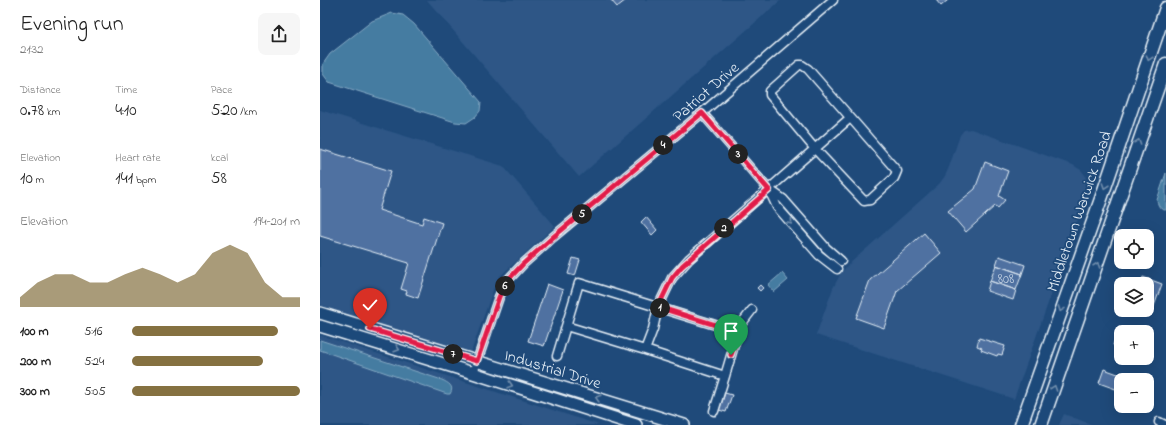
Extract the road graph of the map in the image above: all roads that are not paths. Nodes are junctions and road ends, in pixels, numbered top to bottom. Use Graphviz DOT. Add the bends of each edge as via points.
graph roads {
  1 [pos="833,0"];
  2 [pos="1166,8"];
  3 [pos="1166,64"];
  4 [pos="702,113"];
  5 [pos="850,118"];
  6 [pos="815,149"];
  7 [pos="769,190"];
  8 [pos="841,261"];
  9 [pos="837,268"];
  10 [pos="658,307"];
  11 [pos="752,310"];
  12 [pos="320,313"];
  13 [pos="320,326"];
  14 [pos="566,326"];
  15 [pos="738,332"];
  16 [pos="645,350"];
  17 [pos="557,356"];
  18 [pos="477,361"];
  19 [pos="473,373"];
  20 [pos="724,376"];
  21 [pos="627,407"];
  22 [pos="714,411"];
  23 [pos="622,423"];
  24 [pos="636,425"];
  25 [pos="684,425"];
  26 [pos="1021,425"];
  27 [pos="1041,425"];
  1 -- 4 [label="street, Patriot Drive"];
  2 -- 26 [label="main road, Middletown Warwick Road, one-way"];
  27 -- 3 [label="main road, one-way"];
  4 -- 7 [label="street"];
  4 -- 18 [label="street, Patriot Drive" via="552,238 507,281"];
  5 -- 6 [label="street"];
  5 -- 6 [label="street" via="802,65 774,86 770,95"];
  5 -- 6 [label="street" via="897,171 894,178 870,200 864,201"];
  6 -- 7 [label="street"];
  7 -- 8 [label="street" via="783,199 826,248"];
  7 -- 9 [label="street, one-way" via="777,207 818,255"];
  7 -- 10 [label="street" via="682,266 672,278"];
  10 -- 14 [label="street" via="579,283"];
  10 -- 15 [label="street"];
  10 -- 16 [label="street"];
  11 -- 15 [label="street"];
  12 -- 18 [label="street, Industrial Drive"];
  13 -- 19 [label="street, Industrial Drive, one-way"];
  14 -- 16 [label="street"];
  14 -- 17 [label="street"];
  15 -- 20 [label="street"];
  16 -- 20 [label="street"];
  18 -- 19 [label="street, Patriot Drive"];
  21 -- 18 [label="street, Industrial Drive, one-way"];
  19 -- 23 [label="street, Industrial Drive, one-way"];
  20 -- 22 [label="street"];
  21 -- 23 [label="street"];
  21 -- 25 [label="street, Industrial Drive"];
  23 -- 24 [label="street, Industrial Drive"];
}
